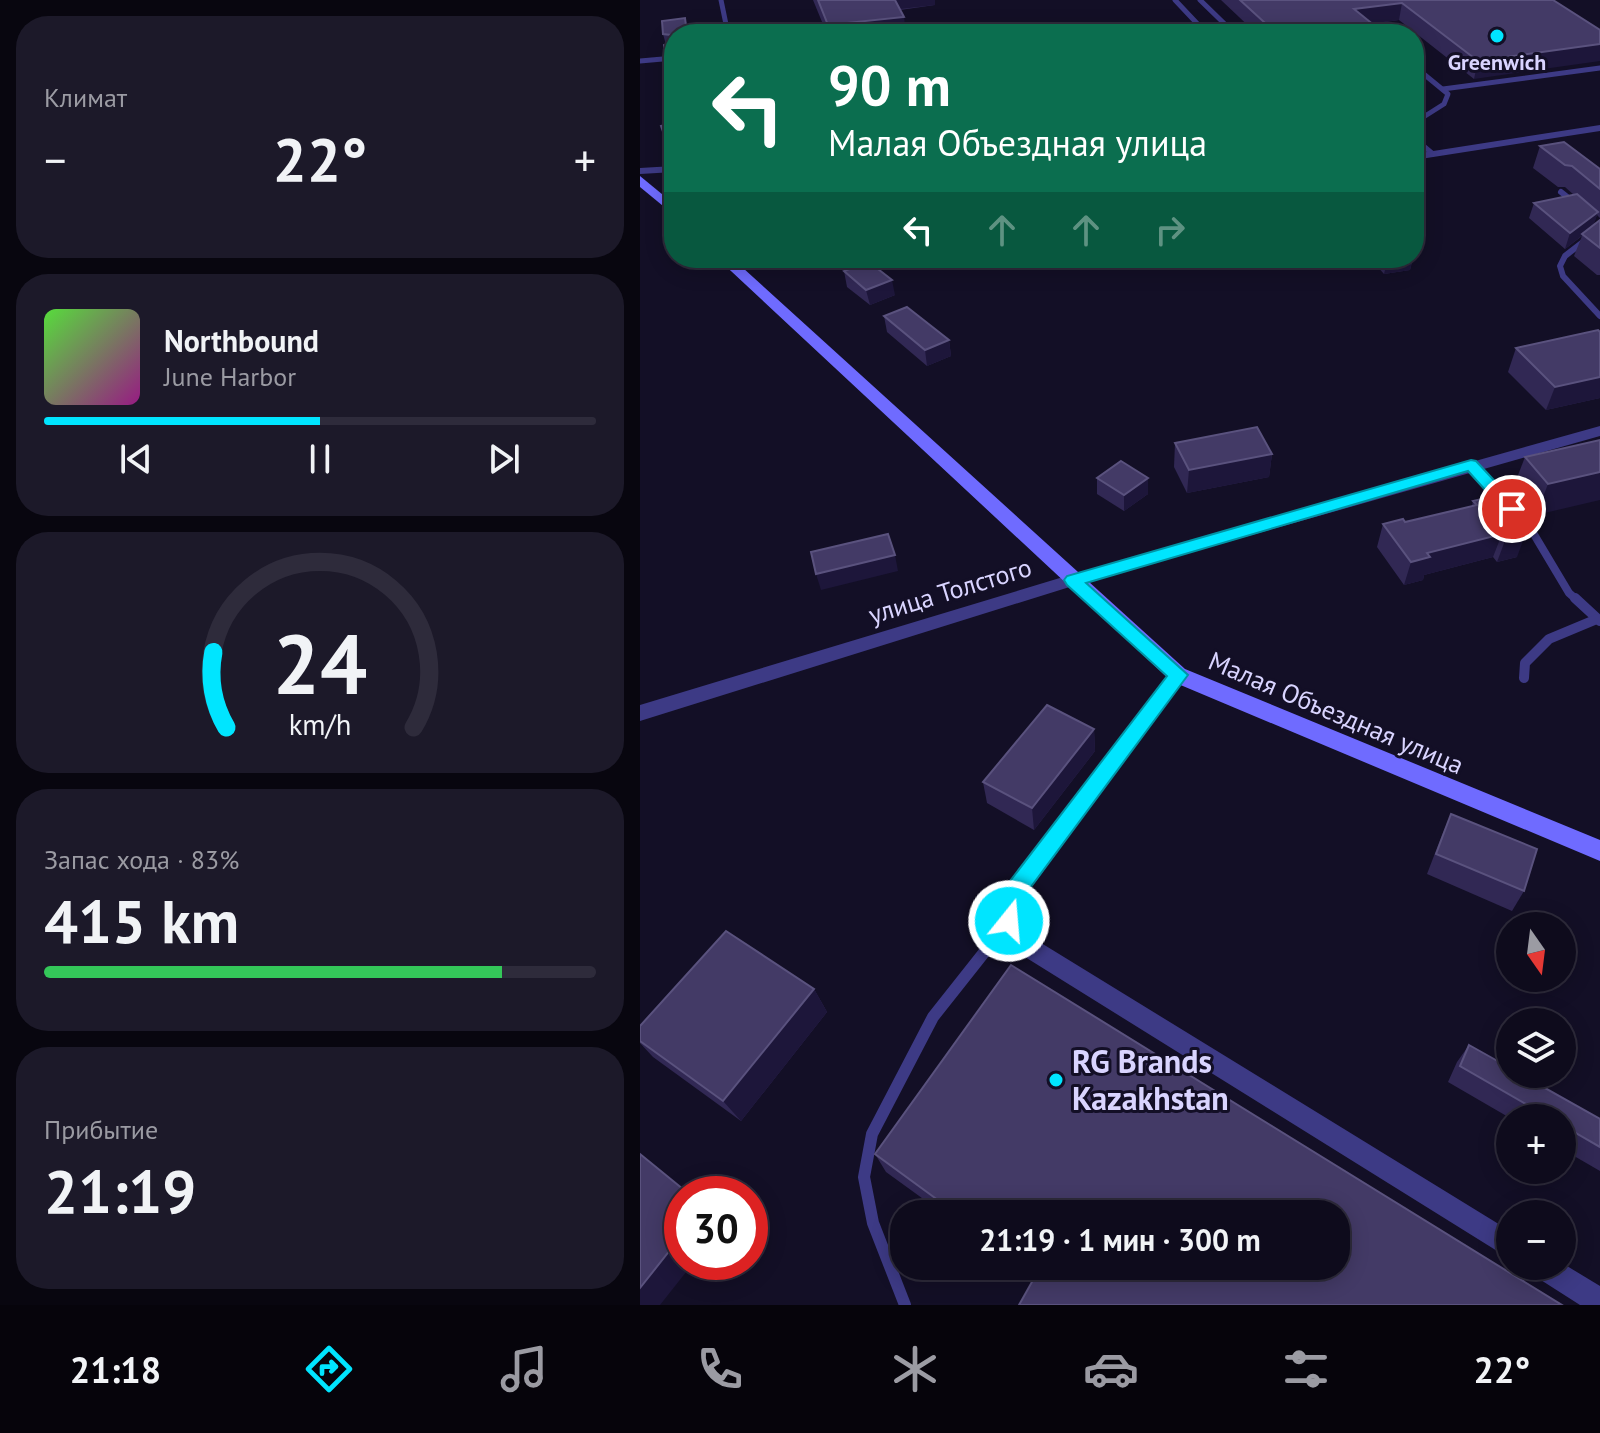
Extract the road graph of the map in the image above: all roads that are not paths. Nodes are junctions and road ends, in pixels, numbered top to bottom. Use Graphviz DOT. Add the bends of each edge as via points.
graph roads {
  1 [pos="721,0"];
  2 [pos="1175,0"];
  3 [pos="1200,0"];
  4 [pos="726,24"];
  5 [pos="1198,24"];
  6 [pos="1225,24"];
  7 [pos="664,59"];
  8 [pos="640,61"];
  9 [pos="1600,68"];
  10 [pos="1424,74"];
  11 [pos="1443,89"];
  12 [pos="1424,117"];
  13 [pos="1600,128"];
  14 [pos="1424,146"];
  15 [pos="1433,154"];
  16 [pos="1424,155"];
  17 [pos="664,170"];
  18 [pos="640,171"];
  19 [pos="642,185"];
  20 [pos="1561,192"];
  21 [pos="664,203"];
  22 [pos="1586,212"];
  23 [pos="1599,225"];
  24 [pos="736,268"];
  25 [pos="1600,316"];
  26 [pos="1600,431"];
  27 [pos="1471,465"];
  28 [pos="1073,580"];
  29 [pos="1599,620"];
  30 [pos="1178,675"];
  31 [pos="1524,678"];
  32 [pos="640,713"];
  33 [pos="1600,851"];
  34 [pos="1009,921"];
  35 [pos="1496,1237"];
  36 [pos="1565,1280"];
  37 [pos="1600,1302"];
  38 [pos="905,1305"];
  1 -- 4 [label="lane"];
  2 -- 5 [label="lane"];
  3 -- 6 [label="lane"];
  7 -- 8 [label="lane"];
  9 -- 11 [label="lane"];
  10 -- 11 [label="lane"];
  11 -- 12 [label="lane" via="1448,94 1444,104"];
  13 -- 15 [label="street"];
  14 -- 15 [label="lane"];
  15 -- 16 [label="street"];
  17 -- 18 [label="lane"];
  19 -- 21 [label="street"];
  20 -- 22 [label="lane"];
  23 -- 25 [label="lane" via="1560,266"];
  24 -- 28 [label="street, Малая Объездная улица"];
  26 -- 27 [label="street, улица Толстого"];
  27 -- 28 [label="street, улица Толстого"];
  27 -- 29 [label="lane" via="1532,531 1569,593"];
  28 -- 30 [label="street, Малая Объездная улица"];
  28 -- 32 [label="street, улица Толстого"];
  29 -- 31 [label="lane" via="1549,639 1525,663"];
  30 -- 33 [label="street, Малая Объездная улица"];
  30 -- 34 [label="street" via="1015,892"];
  34 -- 35 [label="street" via="1025,945"];
  34 -- 38 [label="lane" via="933,1017 872,1134 864,1177 873,1223"];
  36 -- 37 [label="street"];
}
